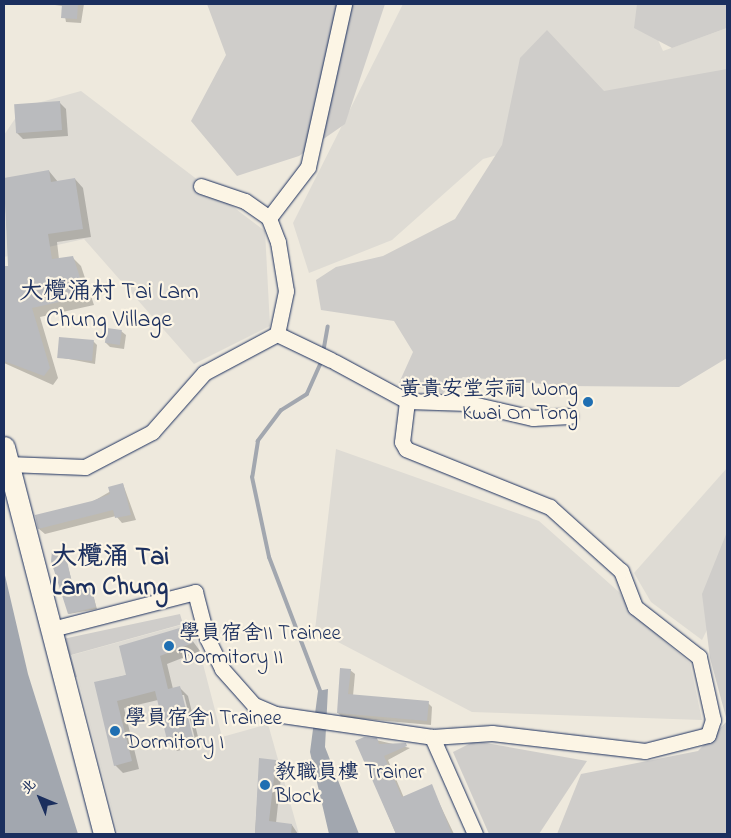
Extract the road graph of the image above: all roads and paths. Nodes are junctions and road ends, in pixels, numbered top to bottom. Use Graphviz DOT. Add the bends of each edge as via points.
graph roads {
  1 [pos="344,4"];
  2 [pos="201,186"];
  3 [pos="269,218"];
  4 [pos="277,334"];
  5 [pos="406,401"];
  6 [pos="570,416"];
  7 [pos="6,455"];
  8 [pos="52,629"];
  9 [pos="432,737"];
  10 [pos="104,834"];
  11 [pos="475,834"];
  1 -- 3 [label="street" via="308,167"];
  2 -- 3 [label="street" via="245,201"];
  3 -- 4 [label="street" via="278,242 286,291"];
  4 -- 5 [label="street"];
  4 -- 7 [label="street" via="204,372 152,432 85,467"];
  5 -- 6 [label="street" via="468,403 533,418"];
  5 -- 9 [label="street" via="402,442 406,449 550,507 621,571 635,607 698,656 713,720 708,735 645,751 492,732"];
  7 -- 8 [label="street"];
  8 -- 9 [label="street" via="195,592 207,638 222,669 254,705 303,717"];
  8 -- 10 [label="street"];
  9 -- 11 [label="street"];
}
